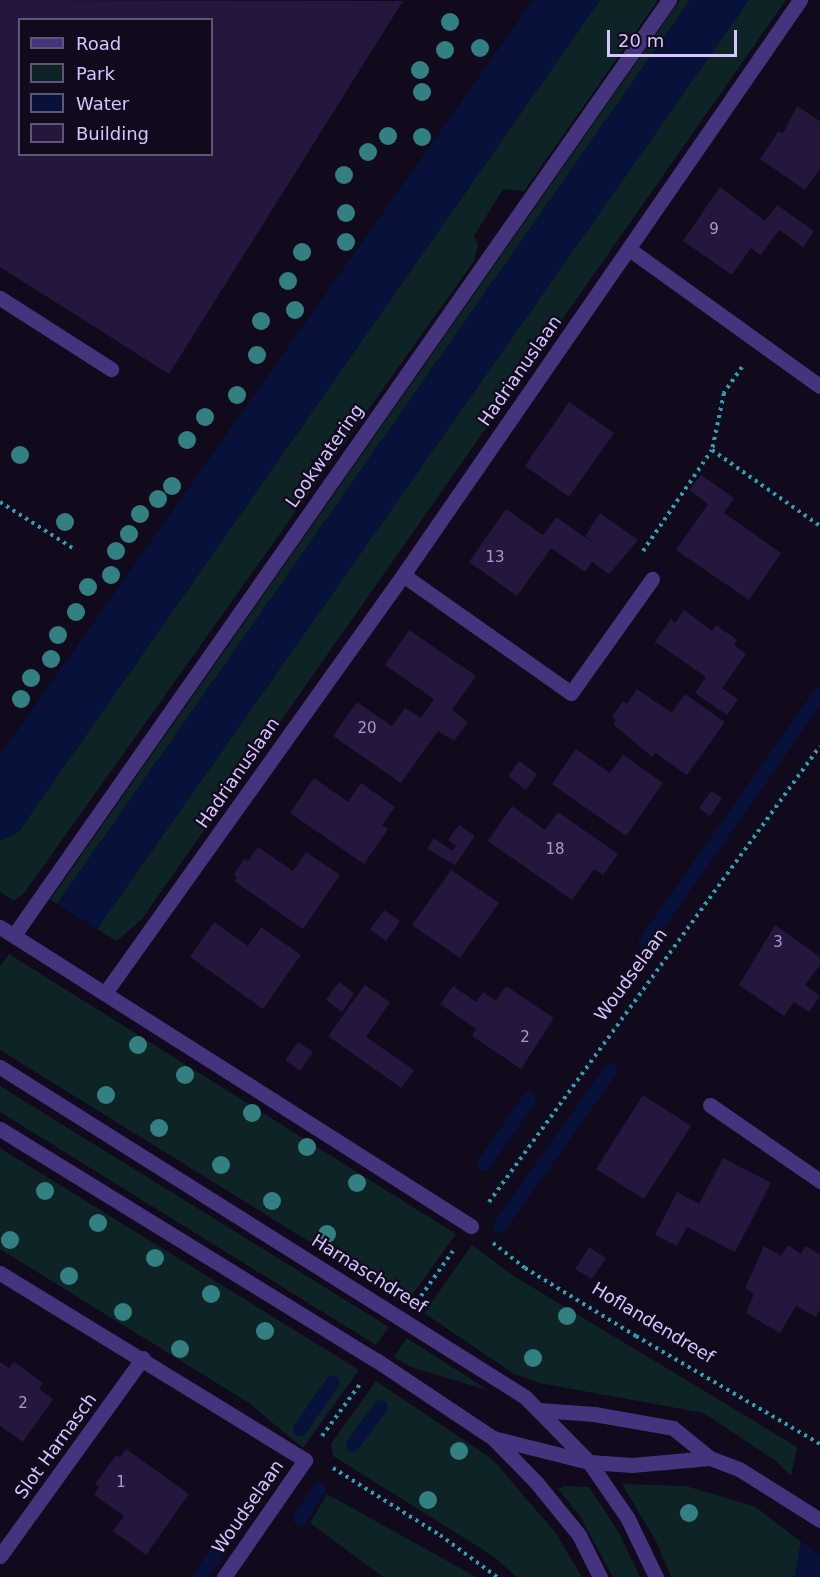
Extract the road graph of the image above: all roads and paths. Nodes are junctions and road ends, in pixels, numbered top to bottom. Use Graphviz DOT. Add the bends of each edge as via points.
graph roads {
  1 [pos="669,0"];
  2 [pos="800,0"];
  3 [pos="629,249"];
  4 [pos="0,298"];
  5 [pos="760,343"];
  6 [pos="111,369"];
  7 [pos="820,386"];
  8 [pos="712,450"];
  9 [pos="0,502"];
  10 [pos="820,526"];
  11 [pos="74,549"];
  12 [pos="403,575"];
  13 [pos="652,579"];
  14 [pos="820,746"];
  15 [pos="0,927"];
  16 [pos="14,935"];
  17 [pos="105,993"];
  18 [pos="0,1067"];
  19 [pos="710,1105"];
  20 [pos="0,1129"];
  21 [pos="820,1181"];
  22 [pos="471,1226"];
  23 [pos="0,1273"];
  24 [pos="143,1358"];
  25 [pos="540,1410"];
  26 [pos="493,1438"];
  27 [pos="820,1444"];
  28 [pos="710,1458"];
  29 [pos="305,1460"];
  30 [pos="589,1462"];
  31 [pos="820,1520"];
  32 [pos="0,1556"];
  33 [pos="224,1577"];
  34 [pos="497,1577"];
  35 [pos="600,1577"];
  36 [pos="656,1577"];
  1 -- 16 [label="street, Lookwatering"];
  2 -- 3 [label="street, Hadrianuslaan"];
  3 -- 5 [label="street"];
  3 -- 12 [label="street, Hadrianuslaan"];
  4 -- 6 [label="street"];
  5 -- 7 [label="street"];
  5 -- 8 [label="path" via="724,393"];
  8 -- 10 [label="path"];
  8 -- 13 [label="path" via="643,551"];
  9 -- 11 [label="path"];
  12 -- 13 [label="street" via="570,693"];
  12 -- 17 [label="street, Hadrianuslaan"];
  14 -- 22 [label="path, Woudselaan"];
  15 -- 16 [label="street"];
  16 -- 17 [label="street"];
  17 -- 22 [label="street"];
  18 -- 25 [label="street, Harnaschdreef" via="405,1318"];
  19 -- 21 [label="street"];
  20 -- 26 [label="street" via="376,1360"];
  22 -- 27 [label="path, Hoflandendreef" via="525,1268"];
  23 -- 24 [label="street"];
  24 -- 29 [label="street"];
  24 -- 32 [label="street, Slot Harnasch"];
  25 -- 28 [label="street" via="594,1414 673,1428"];
  25 -- 30 [label="street, Harnaschdreef"];
  26 -- 30 [label="street"];
  26 -- 35 [label="street" via="579,1535"];
  28 -- 30 [label="street" via="632,1465"];
  28 -- 31 [label="street" via="739,1469"];
  29 -- 33 [label="street, Woudselaan"];
  29 -- 34 [label="path" via="326,1464 440,1535"];
  30 -- 36 [label="street, Harnaschdreef" via="627,1517"];
}
